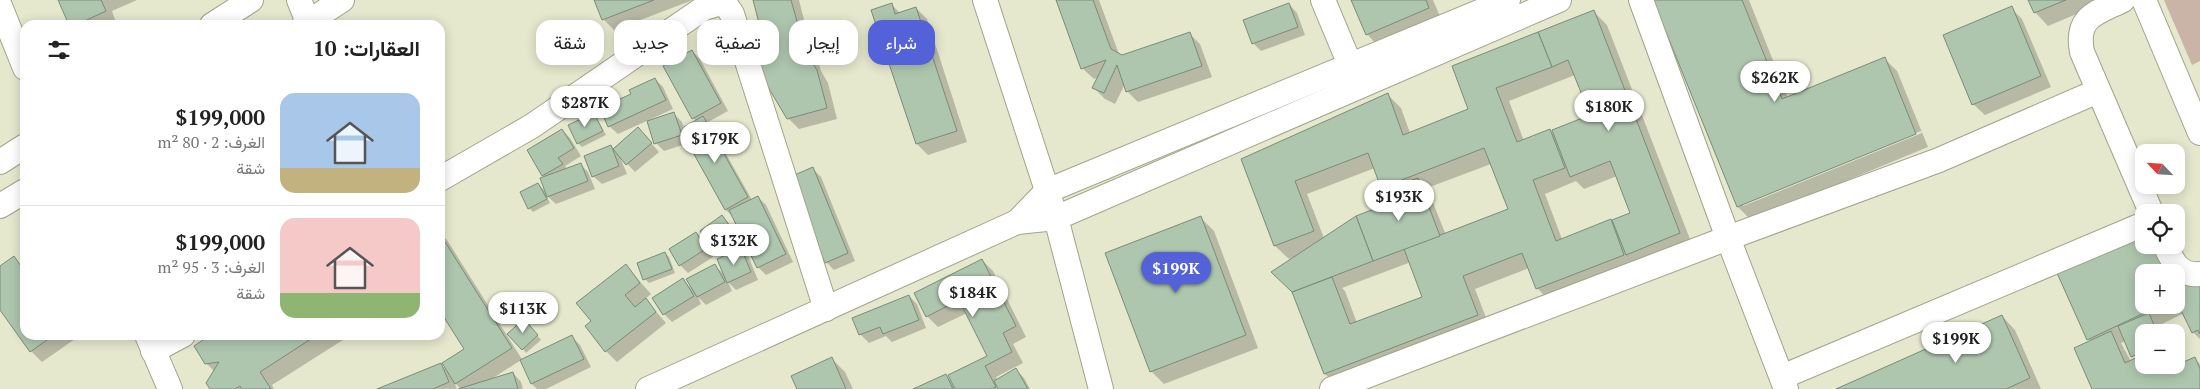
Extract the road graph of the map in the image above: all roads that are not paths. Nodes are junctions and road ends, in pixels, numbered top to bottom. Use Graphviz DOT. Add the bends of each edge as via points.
graph roads {
  1 [pos="251,0"];
  2 [pos="299,0"];
  3 [pos="342,0"];
  4 [pos="985,0"];
  5 [pos="1324,0"];
  6 [pos="1508,0"];
  7 [pos="1559,0"];
  8 [pos="1641,0"];
  9 [pos="2124,0"];
  10 [pos="2144,0"];
  11 [pos="0,6"];
  12 [pos="220,20"];
  13 [pos="305,20"];
  14 [pos="312,20"];
  15 [pos="20,56"];
  16 [pos="1350,64"];
  17 [pos="1360,88"];
  18 [pos="2098,91"];
  19 [pos="2200,133"];
  20 [pos="20,149"];
  21 [pos="0,162"];
  22 [pos="445,176"];
  23 [pos="1048,191"];
  24 [pos="20,194"];
  25 [pos="2147,204"];
  26 [pos="0,206"];
  27 [pos="1056,218"];
  28 [pos="1017,222"];
  29 [pos="2135,228"];
  30 [pos="1728,238"];
  31 [pos="2170,254"];
  32 [pos="2200,274"];
  33 [pos="826,309"];
  34 [pos="162,340"];
  35 [pos="150,343"];
  36 [pos="1784,383"];
  37 [pos="170,389"];
  38 [pos="648,389"];
  39 [pos="1101,389"];
  40 [pos="1332,389"];
  1 -- 12 [label="street"];
  2 -- 13 [label="street"];
  3 -- 14 [label="street"];
  4 -- 23 [label="street"];
  5 -- 16 [label="street"];
  6 -- 16 [label="street"];
  7 -- 17 [label="street"];
  8 -- 30 [label="street"];
  9 -- 18 [label="street" via="2091,16 2081,29 2082,52"];
  10 -- 19 [label="street"];
  11 -- 15 [label="street"];
  16 -- 17 [label="street"];
  16 -- 23 [label="street"];
  17 -- 27 [label="street"];
  18 -- 25 [label="street"];
  18 -- 30 [label="street" via="1939,160"];
  20 -- 21 [label="street"];
  22 -- 33 [label="street" via="532,126 704,8 724,2 732,14"];
  23 -- 27 [label="street"];
  23 -- 28 [label="street"];
  24 -- 26 [label="street"];
  27 -- 28 [label="street"];
  27 -- 39 [label="street"];
  28 -- 33 [label="street"];
  29 -- 36 [label="street"];
  30 -- 36 [label="street"];
  30 -- 40 [label="street"];
  31 -- 32 [label="street" via="2178,269 2186,274"];
  33 -- 38 [label="street"];
  34 -- 35 [label="street"];
  35 -- 37 [label="street"];
}
